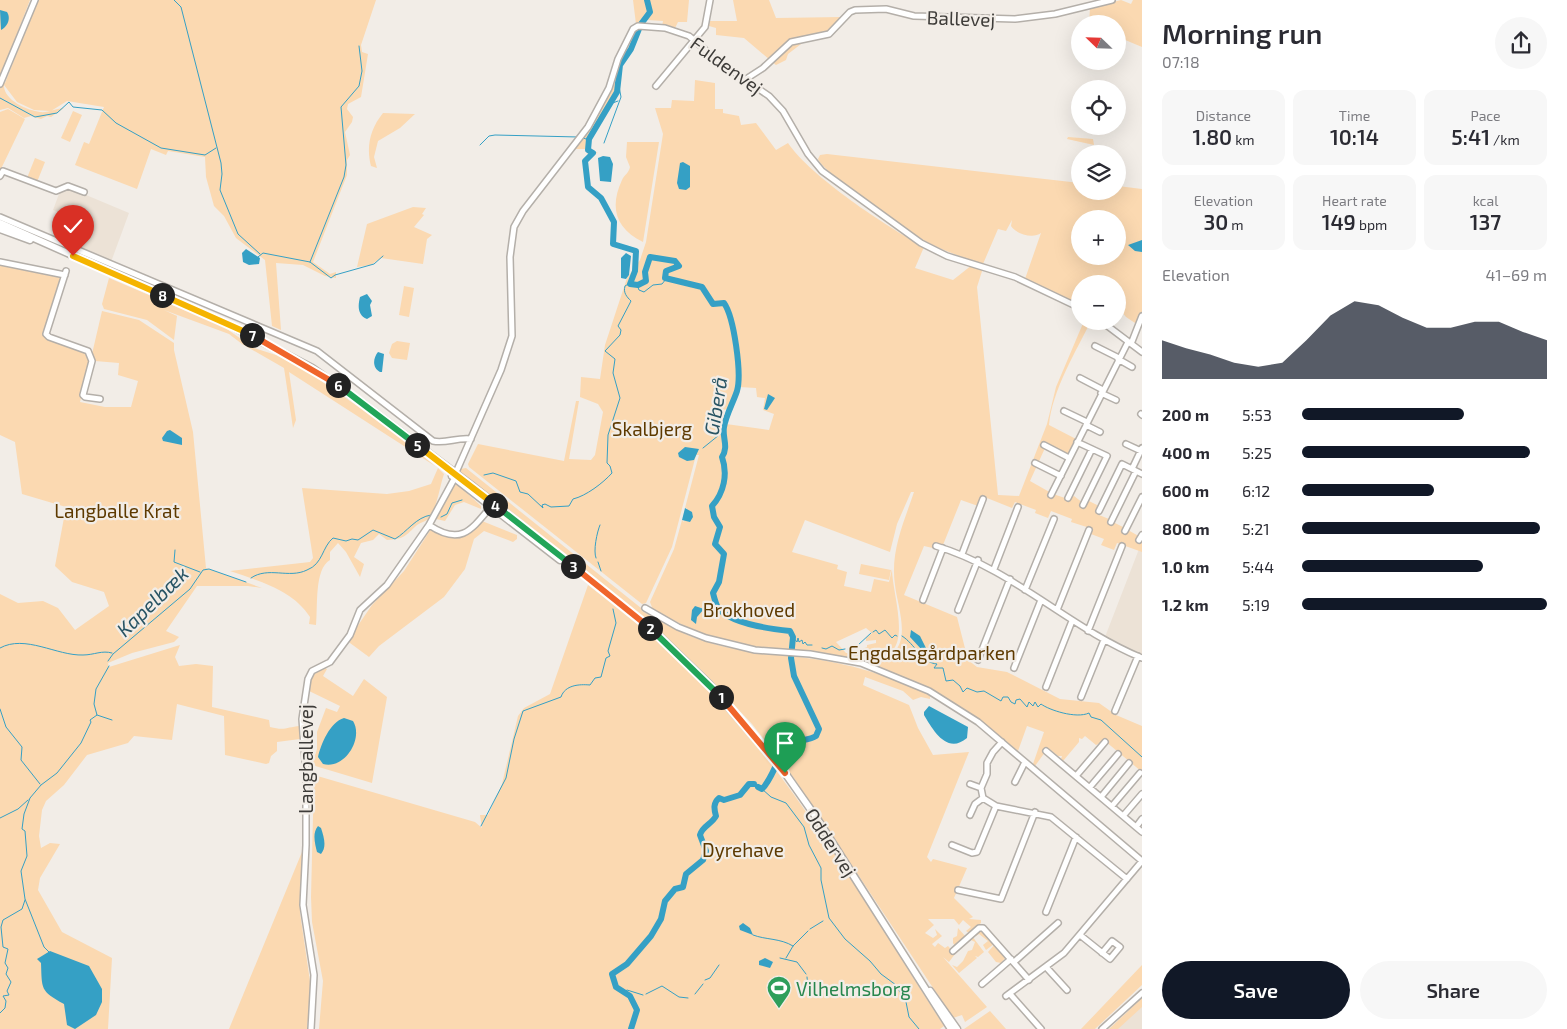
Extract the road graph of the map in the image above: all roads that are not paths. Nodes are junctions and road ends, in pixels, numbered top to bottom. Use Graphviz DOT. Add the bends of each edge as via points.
graph roads {
  1 [pos="35,0"];
  2 [pos="710,0"];
  3 [pos="1112,0"];
  4 [pos="694,39"];
  5 [pos="746,79"];
  6 [pos="0,84"];
  7 [pos="656,86"];
  8 [pos="0,176"];
  9 [pos="84,192"];
  10 [pos="0,217"];
  11 [pos="0,223"];
  12 [pos="0,229"];
  13 [pos="73,256"];
  14 [pos="0,262"];
  15 [pos="1071,304"];
  16 [pos="1142,316"];
  17 [pos="1112,330"];
  18 [pos="1129,343"];
  19 [pos="1095,346"];
  20 [pos="1142,352"];
  21 [pos="1118,358"];
  22 [pos="1132,366"];
  23 [pos="1080,378"];
  24 [pos="1102,392"];
  25 [pos="100,399"];
  26 [pos="1116,400"];
  27 [pos="1064,411"];
  28 [pos="1086,423"];
  29 [pos="1100,432"];
  30 [pos="471,439"];
  31 [pos="1077,442"];
  32 [pos="1126,444"];
  33 [pos="1044,446"];
  34 [pos="1092,449"];
  35 [pos="1141,451"];
  36 [pos="1069,458"];
  37 [pos="1034,463"];
  38 [pos="458,470"];
  39 [pos="1134,470"];
  40 [pos="1142,474"];
  41 [pos="1060,476"];
  42 [pos="453,481"];
  43 [pos="1051,496"];
  44 [pos="1142,497"];
  45 [pos="1068,498"];
  46 [pos="982,499"];
  47 [pos="491,505"];
  48 [pos="1083,505"];
  49 [pos="1018,507"];
  50 [pos="1099,511"];
  51 [pos="1054,518"];
  52 [pos="1112,522"];
  53 [pos="429,525"];
  54 [pos="1088,530"];
  55 [pos="1125,531"];
  56 [pos="936,546"];
  57 [pos="1122,546"];
  58 [pos="943,548"];
  59 [pos="962,554"];
  60 [pos="978,560"];
  61 [pos="994,569"];
  62 [pos="1010,579"];
  63 [pos="1025,590"];
  64 [pos="923,600"];
  65 [pos="1041,600"];
  66 [pos="645,608"];
  67 [pos="958,610"];
  68 [pos="1057,610"];
  69 [pos="1072,621"];
  70 [pos="1088,631"];
  71 [pos="1104,640"];
  72 [pos="1140,657"];
  73 [pos="978,660"];
  74 [pos="1014,668"];
  75 [pos="1046,687"];
  76 [pos="1081,697"];
  77 [pos="1115,711"];
  78 [pos="1002,742"];
  79 [pos="1105,742"];
  80 [pos="1046,751"];
  81 [pos="1118,754"];
  82 [pos="1025,762"];
  83 [pos="1129,763"];
  84 [pos="1140,773"];
  85 [pos="1076,776"];
  86 [pos="1015,782"];
  87 [pos="970,784"];
  88 [pos="1090,787"];
  89 [pos="981,788"];
  90 [pos="1142,794"];
  91 [pos="1101,797"];
  92 [pos="983,798"];
  93 [pos="996,806"];
  94 [pos="1112,806"];
  95 [pos="1036,812"];
  96 [pos="970,815"];
  97 [pos="1123,816"];
  98 [pos="1142,819"];
  99 [pos="1136,827"];
  100 [pos="1142,832"];
  101 [pos="1076,837"];
  102 [pos="952,845"];
  103 [pos="1142,861"];
  104 [pos="1127,879"];
  105 [pos="958,890"];
  106 [pos="1046,912"];
  107 [pos="1058,923"];
  108 [pos="1080,935"];
  109 [pos="952,951"];
  110 [pos="1102,953"];
  111 [pos="906,958"];
  112 [pos="1012,960"];
  113 [pos="1046,967"];
  114 [pos="1029,980"];
  115 [pos="982,984"];
  116 [pos="1067,990"];
  117 [pos="1142,993"];
  118 [pos="310,1029"];
  119 [pos="951,1029"];
  120 [pos="957,1029"];
  121 [pos="1041,1029"];
  122 [pos="1102,1029"];
  1 -- 6 [label="street"];
  2 -- 4 [label="street" via="705,27"];
  3 -- 5 [label="street, Ballevej" via="1055,14 1015,19 914,16 886,9 855,10 829,34 791,42"];
  4 -- 5 [label="street, Fuldenvej" via="722,64"];
  4 -- 7 [label="street"];
  4 -- 30 [label="street, Fuldenvej" via="665,28 641,26 633,29 618,59 609,88 588,128 514,227 510,257 512,336"];
  5 -- 15 [label="street, Fuldenvej" via="776,102 808,154 827,176 921,243 947,256 1015,277"];
  8 -- 9 [label="street" via="3,171 56,191 68,186"];
  10 -- 30 [label="street" via="322,354 433,441"];
  11 -- 13 [label="main road, Oddervej"];
  12 -- 13 [label="main road, Oddervej"];
  13 -- 47 [label="main road, Oddervej" via="278,348 337,384"];
  14 -- 25 [label="street" via="65,273 46,334 88,351 92,361 83,395"];
  16 -- 18 [label="street"];
  17 -- 18 [label="street"];
  18 -- 20 [label="street"];
  18 -- 21 [label="street"];
  19 -- 21 [label="street"];
  21 -- 22 [label="street"];
  21 -- 24 [label="street"];
  23 -- 24 [label="street"];
  24 -- 26 [label="street"];
  24 -- 28 [label="street"];
  27 -- 28 [label="street"];
  28 -- 29 [label="street"];
  28 -- 31 [label="street"];
  30 -- 38 [label="street, Fuldenvej"];
  31 -- 34 [label="street"];
  31 -- 36 [label="street"];
  32 -- 35 [label="street"];
  33 -- 36 [label="street"];
  34 -- 45 [label="street"];
  34 -- 48 [label="street" via="1107,456"];
  35 -- 39 [label="street"];
  36 -- 41 [label="street"];
  37 -- 41 [label="street"];
  39 -- 40 [label="street"];
  39 -- 50 [label="street" via="1122,464"];
  39 -- 52 [label="street"];
  41 -- 43 [label="street"];
  42 -- 53 [label="street"];
  44 -- 55 [label="street"];
  46 -- 59 [label="street"];
  47 -- 53 [label="street" via="462,535 447,535"];
  47 -- 111 [label="main road, Oddervej" via="621,605 681,656 734,711 785,773"];
  49 -- 61 [label="street"];
  51 -- 63 [label="street"];
  53 -- 118 [label="street, Langballevej" via="387,585 360,610 350,635 330,662 312,671 308,679 302,719 306,773 303,905 314,975"];
  54 -- 68 [label="street"];
  56 -- 58 [label="street"];
  57 -- 70 [label="street"];
  58 -- 59 [label="street"];
  58 -- 64 [label="street"];
  59 -- 60 [label="street"];
  60 -- 61 [label="street"];
  60 -- 67 [label="street"];
  61 -- 62 [label="street"];
  62 -- 63 [label="street"];
  62 -- 73 [label="street"];
  63 -- 65 [label="street"];
  65 -- 68 [label="street"];
  65 -- 74 [label="street"];
  66 -- 78 [label="street" via="706,638 755,650 861,663 903,678 960,708"];
  68 -- 69 [label="street"];
  69 -- 70 [label="street"];
  69 -- 75 [label="street"];
  70 -- 71 [label="street"];
  71 -- 72 [label="street"];
  71 -- 76 [label="street"];
  72 -- 77 [label="street"];
  78 -- 82 [label="street"];
  78 -- 89 [label="street" via="992,752"];
  79 -- 85 [label="street"];
  80 -- 85 [label="street"];
  81 -- 88 [label="street"];
  82 -- 86 [label="street"];
  82 -- 103 [label="street"];
  83 -- 91 [label="street"];
  84 -- 94 [label="street"];
  85 -- 88 [label="street"];
  87 -- 89 [label="street"];
  88 -- 91 [label="street"];
  89 -- 92 [label="street"];
  90 -- 97 [label="street"];
  91 -- 94 [label="street"];
  92 -- 93 [label="street"];
  92 -- 96 [label="street" via="975,804"];
  93 -- 95 [label="street"];
  93 -- 102 [label="street" via="977,852"];
  94 -- 97 [label="street"];
  95 -- 101 [label="street" via="1051,817"];
  95 -- 105 [label="street" via="1001,899"];
  97 -- 99 [label="street"];
  98 -- 99 [label="street"];
  99 -- 100 [label="street"];
  101 -- 104 [label="street"];
  101 -- 106 [label="street"];
  103 -- 104 [label="street"];
  104 -- 108 [label="street"];
  107 -- 112 [label="street"];
  108 -- 110 [label="street"];
  108 -- 113 [label="street"];
  109 -- 112 [label="street" via="981,927"];
  111 -- 119 [label="main road, Oddervej"];
  111 -- 120 [label="main road, Oddervej"];
  112 -- 114 [label="street"];
  112 -- 115 [label="street"];
  113 -- 114 [label="street"];
  113 -- 116 [label="street"];
  114 -- 121 [label="street" via="1008,995"];
  117 -- 122 [label="street"];
}
